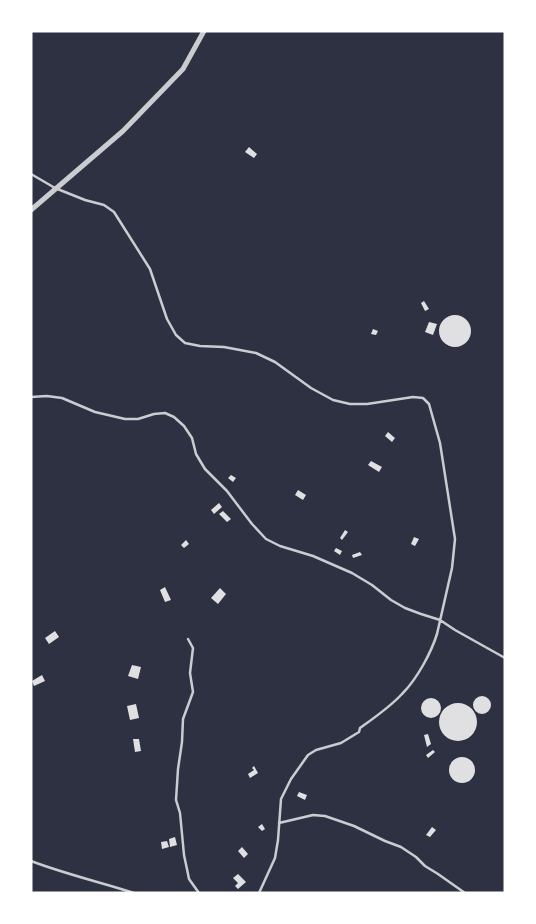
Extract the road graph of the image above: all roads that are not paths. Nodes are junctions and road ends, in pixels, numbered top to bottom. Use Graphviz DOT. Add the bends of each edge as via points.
graph roads {
  1 [pos="204,31"];
  2 [pos="31,174"];
  3 [pos="55,188"];
  4 [pos="31,210"];
  5 [pos="31,397"];
  6 [pos="440,620"];
  7 [pos="188,639"];
  8 [pos="505,658"];
  9 [pos="279,823"];
  10 [pos="31,862"];
  11 [pos="134,893"];
  12 [pos="198,893"];
  13 [pos="258,893"];
  14 [pos="465,893"];
  1 -- 3 [label="street" via="183,69 122,131"];
  2 -- 3 [label="lane"];
  3 -- 4 [label="street"];
  3 -- 6 [label="lane" via="104,205 114,212 150,269 167,319 185,343 256,353 333,400 367,404 413,397 423,398 429,404 440,443 454,539 452,568"];
  5 -- 6 [label="lane" via="62,398 94,412 125,419 165,413 174,417 192,438 196,454 206,469 266,539 334,564 406,608"];
  6 -- 8 [label="lane"];
  6 -- 9 [label="lane" via="434,644 403,694 359,732 341,743 308,755 281,799"];
  7 -- 12 [label="lane" via="193,648 190,673 194,692 184,719 176,800 189,879"];
  9 -- 13 [label="lane" via="275,858"];
  9 -- 14 [label="lane" via="325,816 354,826 401,847"];
  10 -- 11 [label="lane"];
}
